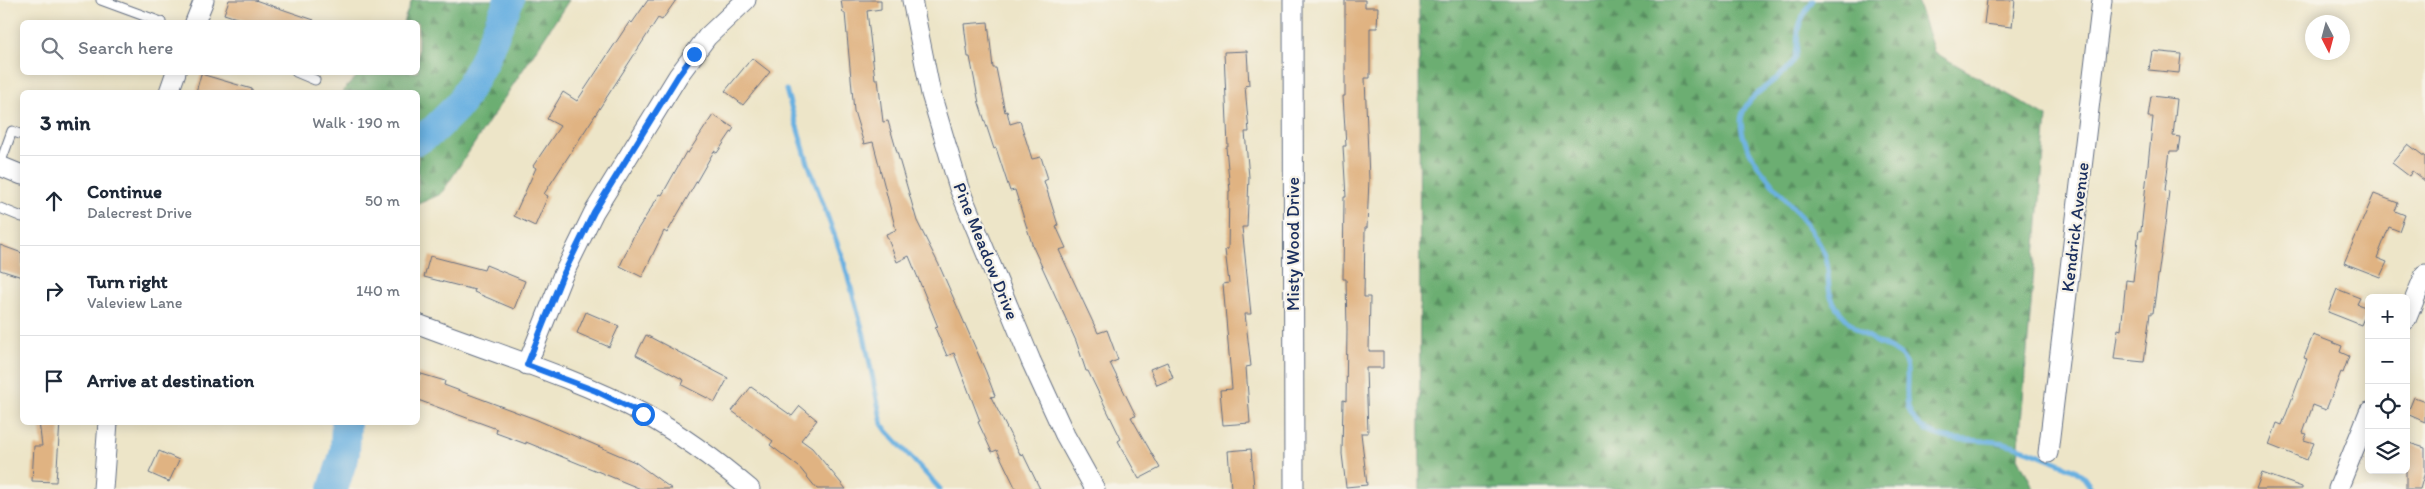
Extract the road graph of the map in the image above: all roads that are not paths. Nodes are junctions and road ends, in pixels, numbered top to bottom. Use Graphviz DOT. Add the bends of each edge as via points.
graph roads {
  1 [pos="101,0"];
  2 [pos="204,0"];
  3 [pos="746,0"];
  4 [pos="912,0"];
  5 [pos="1293,0"];
  6 [pos="2102,0"];
  7 [pos="156,20"];
  8 [pos="196,20"];
  9 [pos="175,75"];
  10 [pos="303,75"];
  11 [pos="315,80"];
  12 [pos="169,90"];
  13 [pos="20,134"];
  14 [pos="0,165"];
  15 [pos="20,174"];
  16 [pos="0,208"];
  17 [pos="20,216"];
  18 [pos="2425,274"];
  19 [pos="2410,310"];
  20 [pos="420,325"];
  21 [pos="527,365"];
  22 [pos="2365,422"];
  23 [pos="108,425"];
  24 [pos="2048,453"];
  25 [pos="103,489"];
  26 [pos="750,489"];
  27 [pos="1094,489"];
  28 [pos="1294,489"];
  29 [pos="2338,489"];
  1 -- 7 [label="lane"];
  2 -- 8 [label="street"];
  3 -- 21 [label="street" via="707,37 683,68 594,212 562,277"];
  4 -- 27 [label="street, Pine Meadow Drive" via="931,94 959,188 1030,361"];
  5 -- 28 [label="street, Misty Wood Drive"];
  6 -- 24 [label="street, Kendrick Avenue"];
  9 -- 12 [label="street"];
  10 -- 11 [label="lane"];
  13 -- 14 [label="lane" via="12,132"];
  14 -- 15 [label="street"];
  16 -- 17 [label="lane"];
  18 -- 19 [label="street"];
  20 -- 21 [label="street"];
  21 -- 26 [label="street" via="596,391 643,414 686,439"];
  22 -- 29 [label="street"];
  23 -- 25 [label="street"];
}
